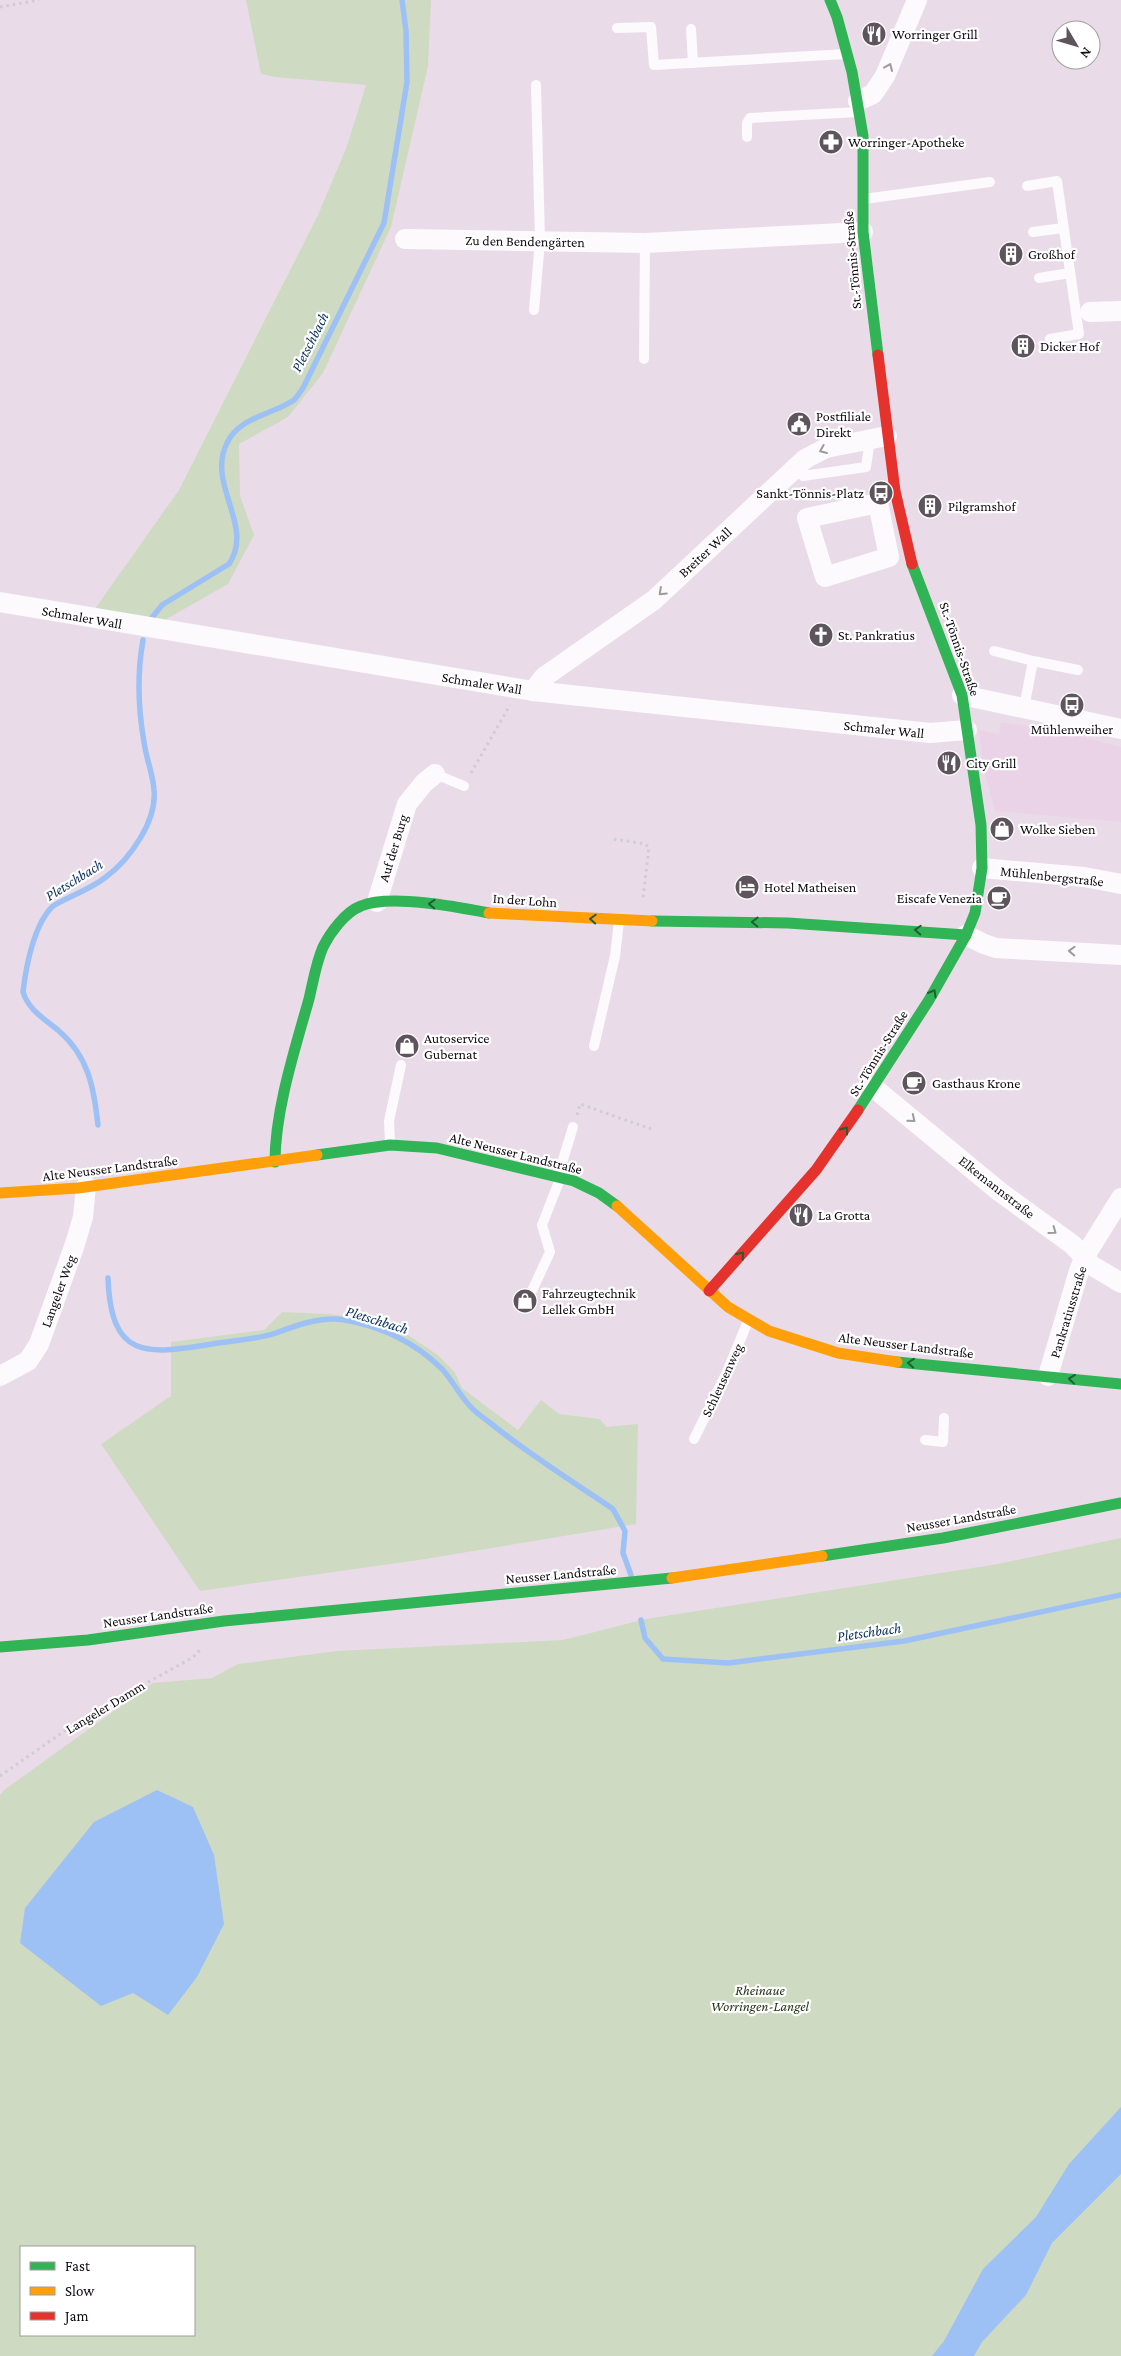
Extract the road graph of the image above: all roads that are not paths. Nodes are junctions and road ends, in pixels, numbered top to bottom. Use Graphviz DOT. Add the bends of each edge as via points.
graph roads {
  1 [pos="830,0"];
  2 [pos="917,0"];
  3 [pos="617,28"];
  4 [pos="690,29"];
  5 [pos="847,54"];
  6 [pos="693,63"];
  7 [pos="536,85"];
  8 [pos="859,106"];
  9 [pos="746,137"];
  10 [pos="990,182"];
  11 [pos="1026,186"];
  12 [pos="863,199"];
  13 [pos="1063,228"];
  14 [pos="862,232"];
  15 [pos="1032,232"];
  16 [pos="405,239"];
  17 [pos="540,241"];
  18 [pos="645,243"];
  19 [pos="1070,273"];
  20 [pos="1039,278"];
  21 [pos="534,310"];
  22 [pos="1121,311"];
  23 [pos="1083,313"];
  24 [pos="1050,338"];
  25 [pos="644,359"];
  26 [pos="878,438"];
  27 [pos="897,547"];
  28 [pos="0,602"];
  29 [pos="994,651"];
  30 [pos="1033,661"];
  31 [pos="1078,670"];
  32 [pos="526,690"];
  33 [pos="962,695"];
  34 [pos="1024,708"];
  35 [pos="1121,729"];
  36 [pos="967,730"];
  37 [pos="435,774"];
  38 [pos="464,786"];
  39 [pos="982,868"];
  40 [pos="1121,884"];
  41 [pos="377,902"];
  42 [pos="619,920"];
  43 [pos="966,935"];
  44 [pos="1121,954"];
  45 [pos="594,1046"];
  46 [pos="402,1065"];
  47 [pos="874,1088"];
  48 [pos="573,1127"];
  49 [pos="390,1146"];
  50 [pos="275,1162"];
  51 [pos="559,1178"];
  52 [pos="86,1186"];
  53 [pos="0,1193"];
  54 [pos="1121,1198"];
  55 [pos="1085,1256"];
  56 [pos="1121,1283"];
  57 [pos="709,1291"];
  58 [pos="531,1292"];
  59 [pos="749,1320"];
  60 [pos="947,1367"];
  61 [pos="0,1376"];
  62 [pos="1048,1376"];
  63 [pos="946,1380"];
  64 [pos="1121,1384"];
  65 [pos="944,1418"];
  66 [pos="694,1439"];
  67 [pos="925,1440"];
  68 [pos="1121,1503"];
  69 [pos="0,1647"];
  1 -- 5 [label="main road, St.-Tönnis-Straße"];
  8 -- 2 [label="street, one-way" via="873,94 885,76"];
  3 -- 6 [label="lane" via="651,27 654,65"];
  4 -- 6 [label="lane"];
  5 -- 6 [label="lane"];
  5 -- 8 [label="main road, St.-Tönnis-Straße"];
  7 -- 17 [label="lane"];
  8 -- 9 [label="lane" via="750,118"];
  8 -- 12 [label="main road, St.-Tönnis-Straße" via="863,136"];
  10 -- 12 [label="lane"];
  11 -- 13 [label="lane" via="1057,181"];
  12 -- 14 [label="main road, St.-Tönnis-Straße"];
  13 -- 15 [label="lane"];
  13 -- 19 [label="lane"];
  14 -- 18 [label="street, Zu den Bendengärten"];
  14 -- 26 [label="main road, St.-Tönnis-Straße"];
  16 -- 17 [label="street, Zu den Bendengärten"];
  17 -- 18 [label="street, Zu den Bendengärten"];
  17 -- 21 [label="lane"];
  18 -- 25 [label="lane"];
  19 -- 20 [label="lane"];
  19 -- 23 [label="lane"];
  22 -- 23 [label="street"];
  23 -- 24 [label="lane" via="1079,334"];
  26 -- 27 [label="main road, St.-Tönnis-Straße" via="894,491"];
  26 -- 32 [label="street, Breiter Wall, one-way" via="826,448 805,458 654,600"];
  27 -- 27 [label="street" via="890,557 825,577 807,518 878,503"];
  27 -- 33 [label="main road, St.-Tönnis-Straße"];
  28 -- 32 [label="street, Schmaler Wall"];
  29 -- 30 [label="lane"];
  30 -- 31 [label="lane"];
  30 -- 34 [label="lane"];
  32 -- 36 [label="street, Schmaler Wall" via="930,734"];
  33 -- 34 [label="street"];
  33 -- 36 [label="main road, St.-Tönnis-Straße"];
  34 -- 35 [label="street"];
  36 -- 39 [label="main road, St.-Tönnis-Straße" via="980,825"];
  37 -- 38 [label="lane"];
  37 -- 41 [label="street, Auf der Burg" via="407,804"];
  39 -- 40 [label="street, Mühlenbergstraße" via="1084,877"];
  39 -- 43 [label="main road, St.-Tönnis-Straße" via="975,913"];
  42 -- 41 [label="main road, In der Lohn, one-way" via="493,914 442,904"];
  41 -- 50 [label="main road, In der Lohn" via="360,906 345,916 323,947 296,1044 275,1139"];
  43 -- 42 [label="main road, In der Lohn, one-way" via="788,923"];
  42 -- 45 [label="lane" via="616,956"];
  44 -- 43 [label="street, one-way" via="996,948"];
  47 -- 43 [label="main road, St.-Tönnis-Straße, one-way"];
  46 -- 49 [label="lane" via="388,1121"];
  47 -- 55 [label="street, Elkemannstraße, one-way" via="1000,1192"];
  57 -- 47 [label="main road, St.-Tönnis-Straße, one-way" via="816,1170"];
  48 -- 51 [label="lane"];
  49 -- 50 [label="main road, Alte Neusser Landstraße"];
  49 -- 51 [label="main road, Alte Neusser Landstraße" via="437,1148"];
  50 -- 52 [label="main road, Alte Neusser Landstraße"];
  51 -- 57 [label="main road, Alte Neusser Landstraße" via="599,1193 617,1206"];
  51 -- 58 [label="lane" via="542,1224 550,1252"];
  52 -- 53 [label="main road, Alte Neusser Landstraße"];
  52 -- 61 [label="street, Langeler Weg" via="83,1217 39,1344 28,1361"];
  54 -- 55 [label="street, Pankratiusstraße"];
  55 -- 56 [label="street, Elkemannstraße" via="1097,1270"];
  55 -- 62 [label="street, Pankratiusstraße"];
  57 -- 59 [label="main road, Alte Neusser Landstraße"];
  60 -- 59 [label="main road, Alte Neusser Landstraße, one-way" via="838,1353 770,1331"];
  59 -- 66 [label="lane, Schleusenweg"];
  60 -- 62 [label="main road, Alte Neusser Landstraße"];
  60 -- 63 [label="lane"];
  64 -- 62 [label="main road, Alte Neusser Landstraße, one-way"];
  65 -- 67 [label="lane" via="943,1442"];
  68 -- 69 [label="main road, Neusser Landstraße" via="943,1538 674,1578 234,1620 88,1640"];
}
